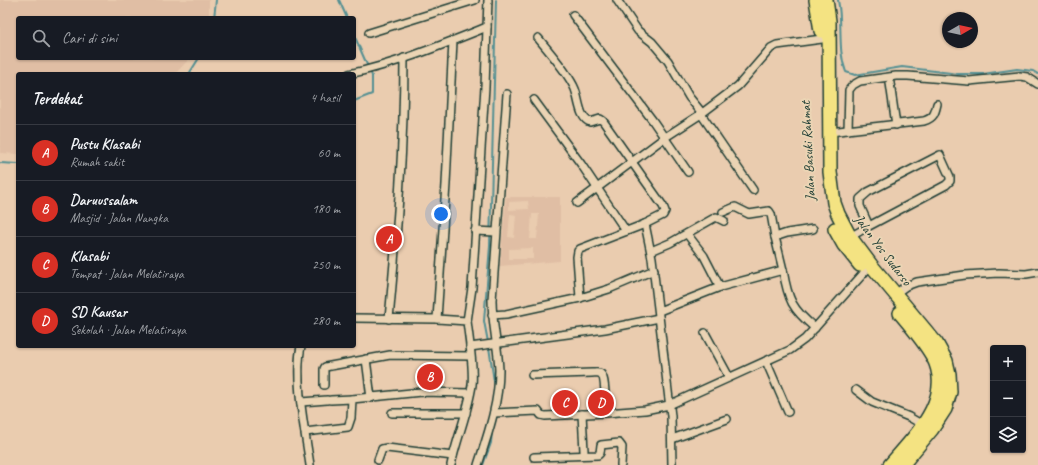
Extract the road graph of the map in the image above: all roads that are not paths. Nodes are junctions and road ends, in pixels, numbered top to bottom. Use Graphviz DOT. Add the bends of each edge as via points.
graph roads {
  1 [pos="475,0"];
  2 [pos="488,0"];
  3 [pos="617,0"];
  4 [pos="816,0"];
  5 [pos="826,0"];
  6 [pos="573,15"];
  7 [pos="487,27"];
  8 [pos="369,33"];
  9 [pos="538,38"];
  10 [pos="822,39"];
  11 [pos="453,41"];
  12 [pos="404,58"];
  13 [pos="356,72"];
  14 [pos="890,83"];
  15 [pos="1038,84"];
  16 [pos="507,94"];
  17 [pos="534,100"];
  18 [pos="937,104"];
  19 [pos="701,114"];
  20 [pos="896,125"];
  21 [pos="848,130"];
  22 [pos="830,132"];
  23 [pos="664,138"];
  24 [pos="632,162"];
  25 [pos="688,172"];
  26 [pos="596,188"];
  27 [pos="753,190"];
  28 [pos="576,203"];
  29 [pos="724,212"];
  30 [pos="724,221"];
  31 [pos="645,224"];
  32 [pos="869,226"];
  33 [pos="813,229"];
  34 [pos="478,231"];
  35 [pos="626,231"];
  36 [pos="494,232"];
  37 [pos="687,234"];
  38 [pos="775,237"];
  39 [pos="850,237"];
  40 [pos="651,251"];
  41 [pos="868,268"];
  42 [pos="654,270"];
  43 [pos="783,270"];
  44 [pos="1038,272"];
  45 [pos="720,287"];
  46 [pos="895,294"];
  47 [pos="580,298"];
  48 [pos="659,314"];
  49 [pos="492,315"];
  50 [pos="356,318"];
  51 [pos="389,319"];
  52 [pos="437,319"];
  53 [pos="467,321"];
  54 [pos="815,328"];
  55 [pos="705,333"];
  56 [pos="493,343"];
  57 [pos="471,346"];
  58 [pos="301,348"];
  59 [pos="470,356"];
  60 [pos="366,359"];
  61 [pos="766,361"];
  62 [pos="532,375"];
  63 [pos="728,377"];
  64 [pos="324,385"];
  65 [pos="856,390"];
  66 [pos="470,393"];
  67 [pos="371,398"];
  68 [pos="352,399"];
  69 [pos="301,402"];
  70 [pos="669,405"];
  71 [pos="494,412"];
  72 [pos="788,412"];
  73 [pos="392,413"];
  74 [pos="466,413"];
  75 [pos="606,413"];
  76 [pos="582,414"];
  77 [pos="727,419"];
  78 [pos="923,425"];
  79 [pos="305,432"];
  80 [pos="672,439"];
  81 [pos="584,451"];
  82 [pos="453,456"];
  83 [pos="534,457"];
  84 [pos="378,460"];
  85 [pos="310,465"];
  86 [pos="451,465"];
  87 [pos="478,465"];
  88 [pos="621,465"];
  89 [pos="672,465"];
  90 [pos="890,465"];
  91 [pos="902,465"];
  1 -- 8 [label="street"];
  2 -- 7 [label="street"];
  3 -- 19 [label="street" via="638,31 652,42 668,61"];
  4 -- 10 [label="highway, Jalan Basuki Rahmat"];
  5 -- 22 [label="highway, Jalan Yos Sudarso" via="829,21"];
  6 -- 23 [label="street"];
  7 -- 11 [label="street"];
  7 -- 34 [label="street"];
  9 -- 24 [label="street" via="575,88 585,118 590,122 603,120"];
  10 -- 19 [label="street" via="770,48 738,86"];
  10 -- 41 [label="highway, Jalan Basuki Rahmat" via="822,149 826,204 844,245"];
  11 -- 12 [label="street"];
  11 -- 52 [label="street"];
  12 -- 13 [label="street"];
  12 -- 51 [label="street" via="402,158"];
  14 -- 20 [label="street"];
  15 -- 21 [label="street" via="1020,76 969,81 896,76 860,81 850,90"];
  16 -- 36 [label="street"];
  17 -- 26 [label="street"];
  18 -- 20 [label="street" via="935,114 929,120"];
  19 -- 23 [label="street"];
  19 -- 27 [label="street"];
  20 -- 21 [label="street"];
  21 -- 22 [label="street"];
  22 -- 39 [label="highway, Jalan Yos Sudarso" via="830,172 834,204"];
  23 -- 24 [label="street"];
  23 -- 25 [label="street"];
  24 -- 26 [label="street"];
  24 -- 31 [label="street" via="665,211 663,215"];
  26 -- 28 [label="street"];
  26 -- 35 [label="street"];
  29 -- 38 [label="street" via="735,207 749,214 768,211"];
  30 -- 37 [label="street" via="716,217"];
  31 -- 35 [label="street"];
  31 -- 40 [label="street"];
  32 -- 32 [label="street" via="860,206 860,199 868,192 940,155 950,177 946,186"];
  32 -- 39 [label="street"];
  33 -- 38 [label="street"];
  34 -- 36 [label="street"];
  34 -- 53 [label="street"];
  35 -- 47 [label="street" via="579,250 577,257"];
  36 -- 49 [label="street"];
  37 -- 40 [label="street"];
  37 -- 45 [label="street" via="704,256"];
  38 -- 43 [label="street"];
  39 -- 41 [label="highway, Jalan Yos Sudarso"];
  40 -- 42 [label="street"];
  41 -- 46 [label="highway, Jalan Yos Sudarso"];
  41 -- 54 [label="street"];
  41 -- 78 [label="highway, Jalan Basuki Rahmat" via="933,356 938,370 937,398"];
  42 -- 47 [label="street"];
  42 -- 48 [label="street"];
  43 -- 45 [label="street"];
  43 -- 54 [label="street" via="788,294 795,309"];
  44 -- 46 [label="street" via="965,275 917,282"];
  45 -- 48 [label="street"];
  46 -- 91 [label="highway, Jalan Yos Sudarso" via="939,348 946,361 950,383 948,400 941,416"];
  47 -- 49 [label="street"];
  48 -- 56 [label="street" via="605,330"];
  48 -- 70 [label="street"];
  49 -- 56 [label="street"];
  50 -- 51 [label="street"];
  51 -- 52 [label="street"];
  52 -- 53 [label="street"];
  53 -- 57 [label="street"];
  54 -- 61 [label="street" via="794,348"];
  55 -- 63 [label="street"];
  56 -- 57 [label="street"];
  56 -- 71 [label="street" via="498,354 498,388"];
  57 -- 59 [label="street"];
  58 -- 69 [label="street"];
  59 -- 60 [label="street" via="400,355"];
  59 -- 66 [label="street"];
  60 -- 64 [label="street" via="325,367"];
  60 -- 67 [label="street"];
  61 -- 63 [label="street"];
  61 -- 72 [label="street"];
  62 -- 75 [label="street" via="592,372 601,374"];
  63 -- 70 [label="street"];
  65 -- 78 [label="street" via="872,402"];
  66 -- 67 [label="street" via="415,392"];
  66 -- 74 [label="street"];
  67 -- 68 [label="street"];
  68 -- 69 [label="street"];
  68 -- 79 [label="street" via="348,427"];
  69 -- 79 [label="street"];
  70 -- 75 [label="street"];
  70 -- 80 [label="street"];
  71 -- 76 [label="street" via="538,411 543,416"];
  71 -- 87 [label="street"];
  73 -- 74 [label="street"];
  74 -- 82 [label="street"];
  75 -- 76 [label="street"];
  76 -- 81 [label="street"];
  77 -- 80 [label="street"];
  78 -- 90 [label="highway, Jalan Basuki Rahmat"];
  79 -- 85 [label="street"];
  80 -- 89 [label="street"];
  82 -- 84 [label="street" via="387,448 382,449"];
  82 -- 86 [label="street"];
  83 -- 88 [label="street" via="598,455 601,445 619,443 622,447"];
}
